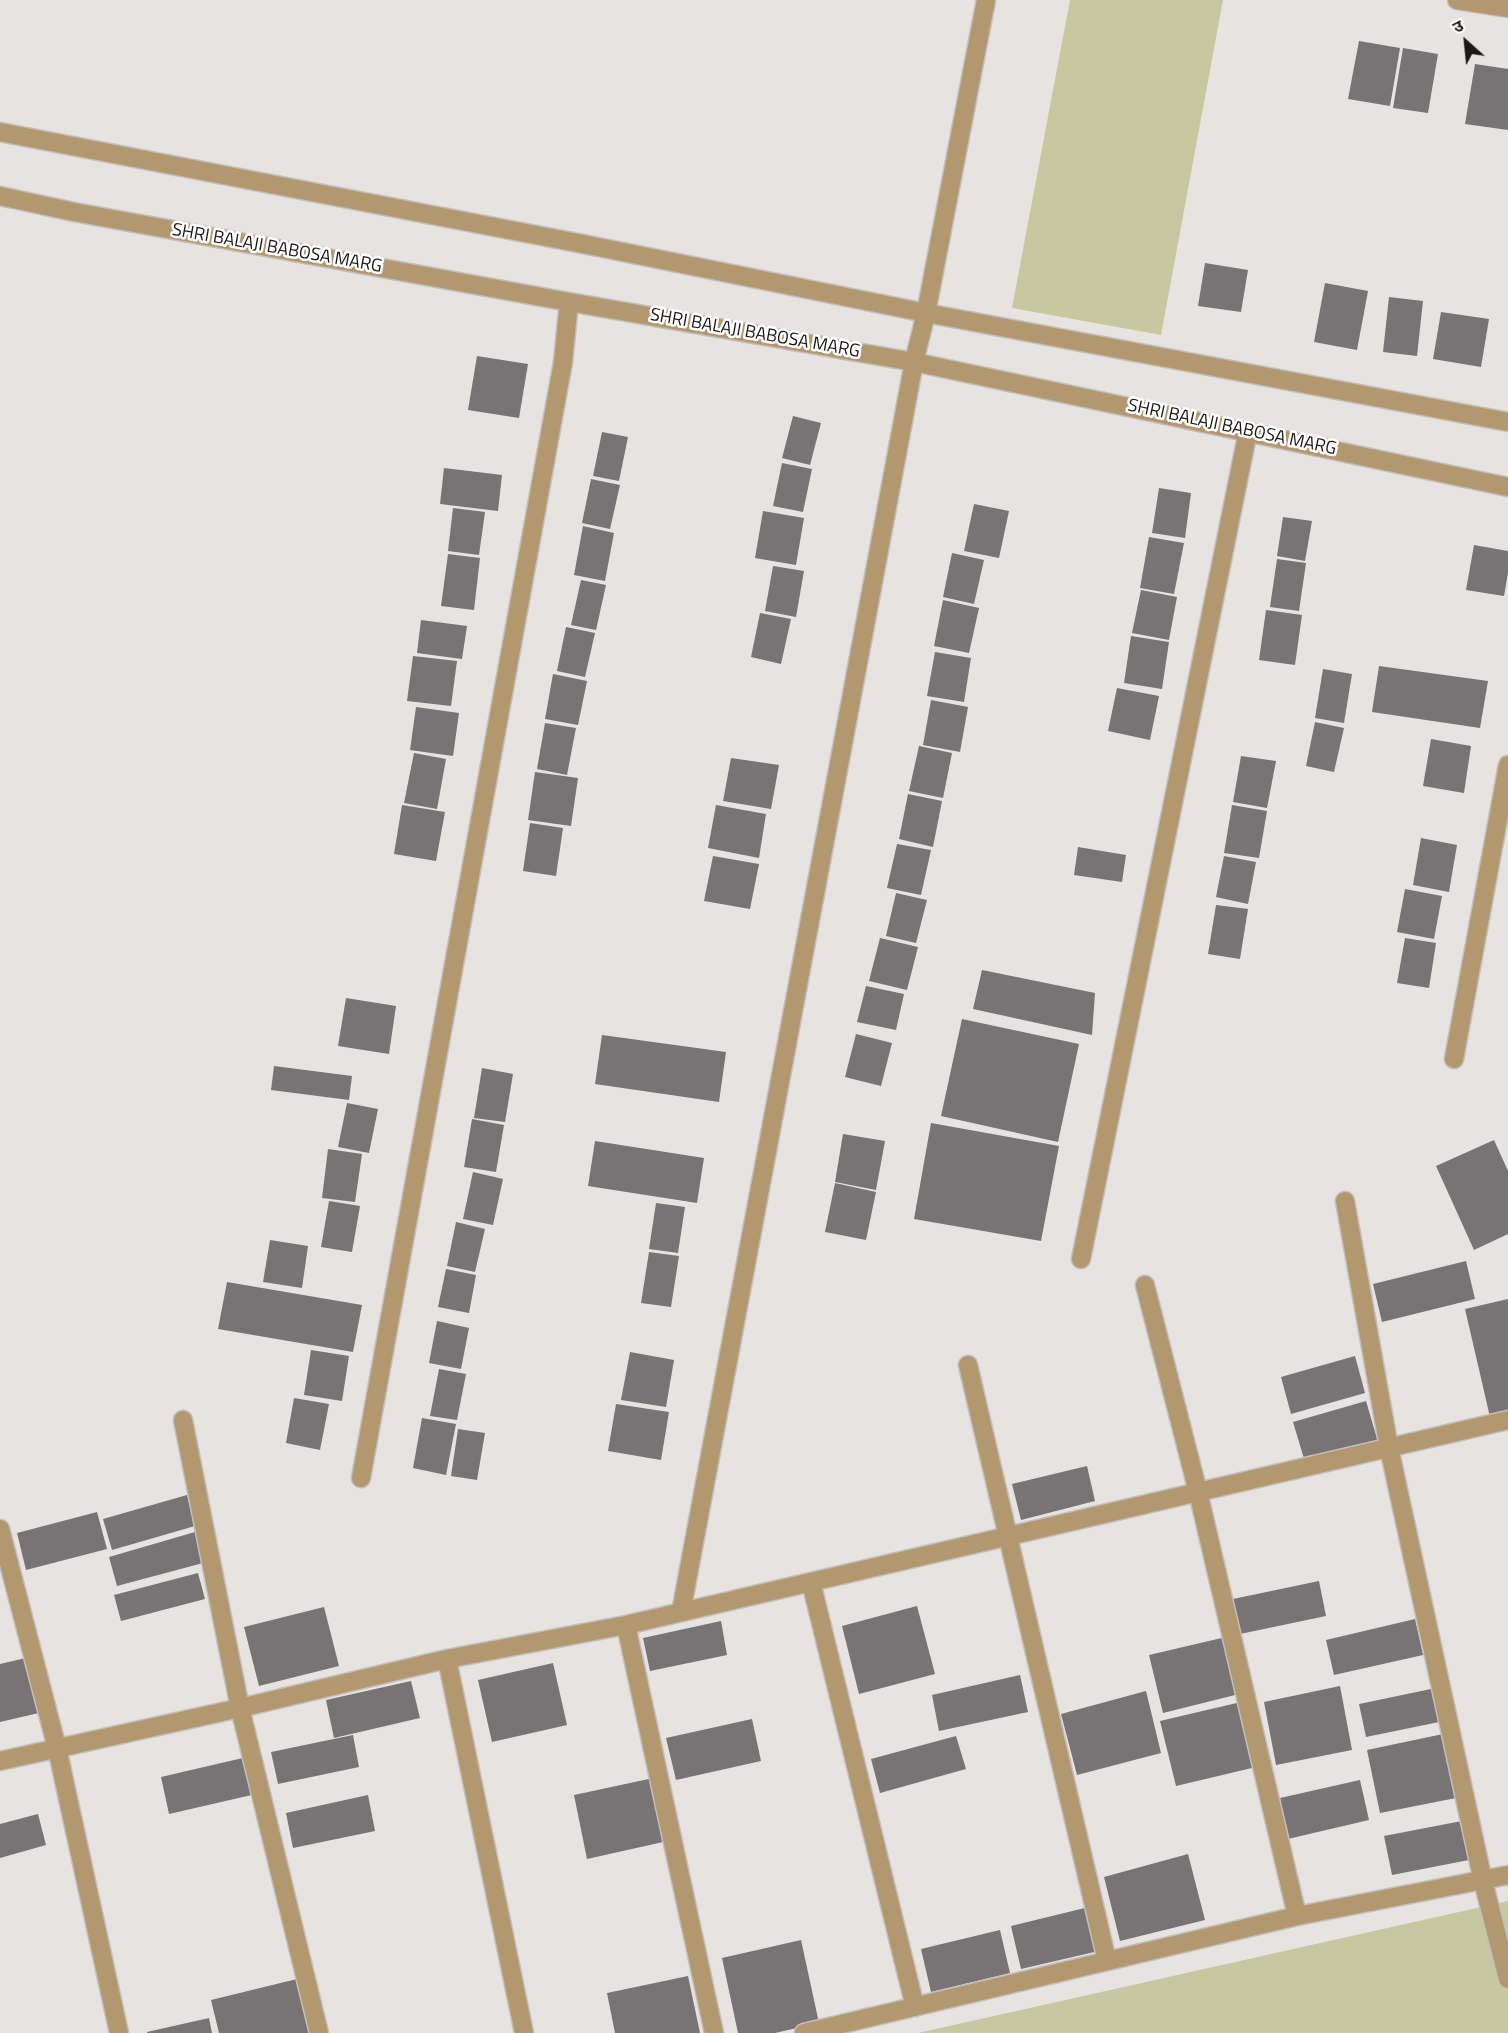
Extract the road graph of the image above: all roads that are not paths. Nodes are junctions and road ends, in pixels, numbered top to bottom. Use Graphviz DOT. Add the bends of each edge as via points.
graph roads {
  1 [pos="986,0"];
  2 [pos="1457,0"];
  3 [pos="1508,8"];
  4 [pos="0,132"];
  5 [pos="0,196"];
  6 [pos="569,302"];
  7 [pos="926,313"];
  8 [pos="914,362"];
  9 [pos="1508,422"];
  10 [pos="1248,431"];
  11 [pos="1508,487"];
  12 [pos="1508,765"];
  13 [pos="1454,1059"];
  14 [pos="1345,1201"];
  15 [pos="1081,1259"];
  16 [pos="1145,1285"];
  17 [pos="968,1365"];
  18 [pos="183,1420"];
  19 [pos="1508,1420"];
  20 [pos="1389,1448"];
  21 [pos="361,1478"];
  22 [pos="1198,1492"];
  23 [pos="0,1529"];
  24 [pos="1008,1536"];
  25 [pos="811,1582"];
  26 [pos="681,1612"];
  27 [pos="626,1625"];
  28 [pos="447,1659"];
  29 [pos="240,1708"];
  30 [pos="57,1748"];
  31 [pos="0,1761"];
  32 [pos="1508,1875"];
  33 [pos="1483,1881"];
  34 [pos="1297,1916"];
  35 [pos="1107,1961"];
  36 [pos="1508,1979"];
  37 [pos="915,2007"];
  38 [pos="119,2033"];
  39 [pos="319,2033"];
  40 [pos="524,2033"];
  41 [pos="714,2033"];
  42 [pos="804,2033"];
  1 -- 7 [label="street"];
  2 -- 3 [label="street"];
  4 -- 7 [label="street"];
  5 -- 6 [label="street, SHRI BALAJI BABOSA MARG"];
  6 -- 8 [label="street, SHRI BALAJI BABOSA MARG"];
  6 -- 21 [label="street" via="563,362"];
  7 -- 8 [label="street"];
  7 -- 9 [label="street"];
  8 -- 10 [label="street, SHRI BALAJI BABOSA MARG"];
  8 -- 26 [label="street"];
  10 -- 11 [label="street, SHRI BALAJI BABOSA MARG"];
  10 -- 15 [label="street"];
  12 -- 13 [label="street"];
  14 -- 20 [label="street"];
  16 -- 22 [label="street"];
  17 -- 24 [label="street"];
  18 -- 29 [label="street"];
  19 -- 20 [label="street"];
  20 -- 22 [label="street"];
  20 -- 33 [label="street"];
  22 -- 24 [label="street"];
  22 -- 34 [label="street"];
  23 -- 30 [label="street"];
  24 -- 25 [label="street"];
  24 -- 35 [label="street"];
  25 -- 26 [label="street"];
  25 -- 37 [label="street"];
  26 -- 27 [label="street"];
  27 -- 28 [label="street"];
  27 -- 41 [label="street"];
  28 -- 29 [label="street"];
  28 -- 40 [label="street"];
  29 -- 30 [label="street"];
  29 -- 39 [label="street"];
  30 -- 31 [label="street"];
  30 -- 38 [label="street"];
  32 -- 33 [label="street"];
  33 -- 34 [label="street"];
  33 -- 36 [label="street"];
  34 -- 35 [label="street"];
  35 -- 37 [label="street"];
  37 -- 42 [label="street"];
}
